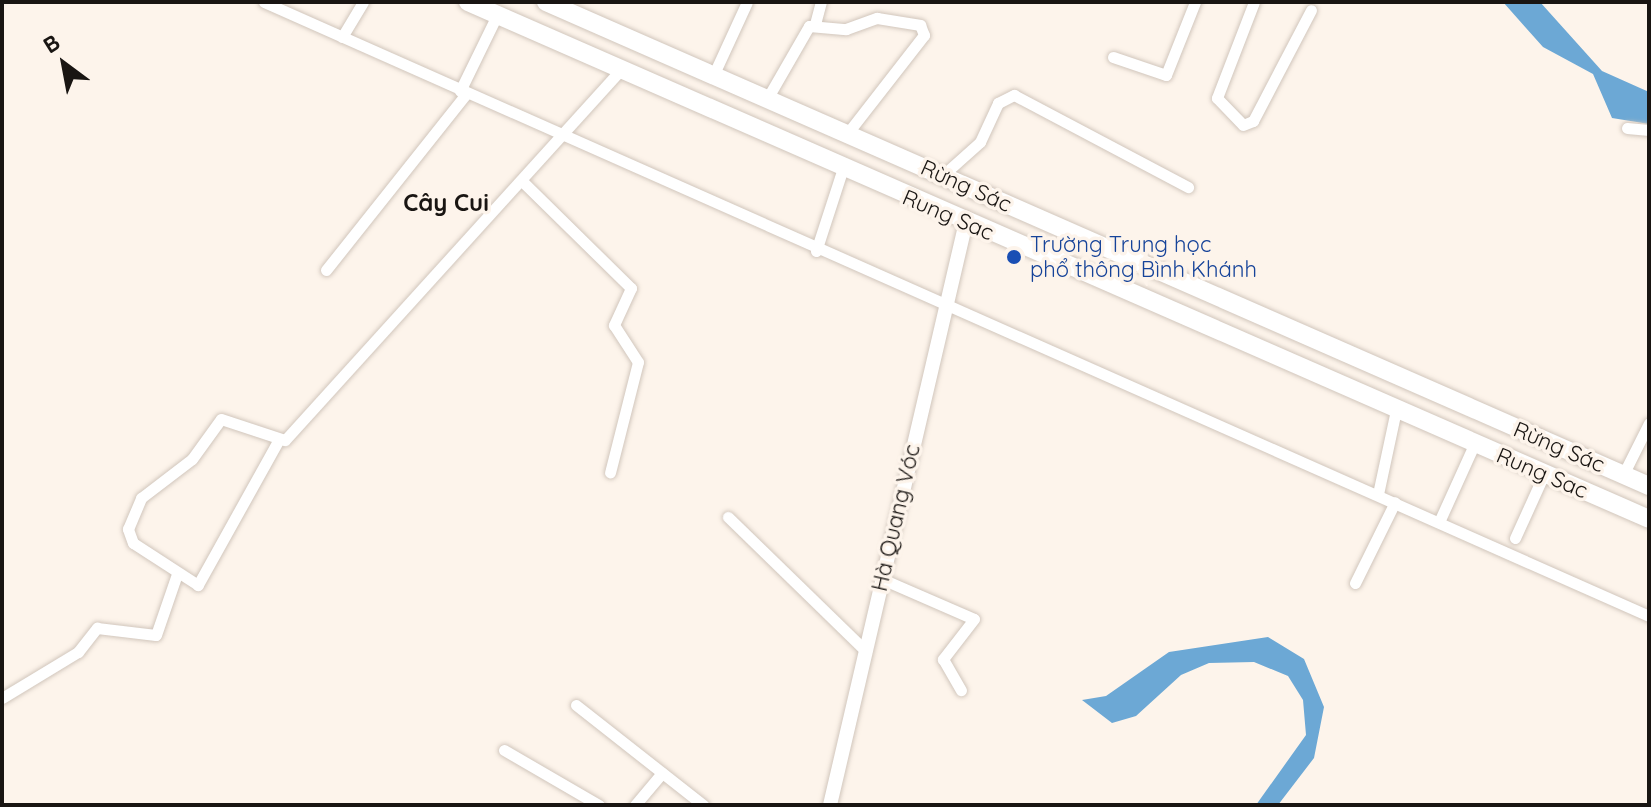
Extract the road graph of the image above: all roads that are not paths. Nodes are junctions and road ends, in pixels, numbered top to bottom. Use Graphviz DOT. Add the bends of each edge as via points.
graph roads {
  1 [pos="264,2"];
  2 [pos="363,2"];
  3 [pos="468,2"];
  4 [pos="546,2"];
  5 [pos="747,2"];
  6 [pos="821,2"];
  7 [pos="1195,2"];
  8 [pos="1254,2"];
  9 [pos="1311,10"];
  10 [pos="493,21"];
  11 [pos="815,24"];
  12 [pos="342,37"];
  13 [pos="1113,57"];
  14 [pos="615,76"];
  15 [pos="713,76"];
  16 [pos="463,92"];
  17 [pos="767,99"];
  18 [pos="1627,128"];
  19 [pos="1649,130"];
  20 [pos="847,134"];
  21 [pos="566,137"];
  22 [pos="942,176"];
  23 [pos="839,178"];
  24 [pos="524,183"];
  25 [pos="1188,187"];
  26 [pos="977,191"];
  27 [pos="964,227"];
  28 [pos="816,251"];
  29 [pos="326,270"];
  30 [pos="943,305"];
  31 [pos="1396,410"];
  32 [pos="1649,423"];
  33 [pos="278,441"];
  34 [pos="1470,453"];
  35 [pos="610,473"];
  36 [pos="1544,474"];
  37 [pos="1623,475"];
  38 [pos="1649,486"];
  39 [pos="1378,494"];
  40 [pos="1395,502"];
  41 [pos="728,517"];
  42 [pos="1649,519"];
  43 [pos="1439,522"];
  44 [pos="1515,538"];
  45 [pos="177,574"];
  46 [pos="882,579"];
  47 [pos="1355,583"];
  48 [pos="1649,616"];
  49 [pos="866,651"];
  50 [pos="961,690"];
  51 [pos="2,698"];
  52 [pos="576,705"];
  53 [pos="504,750"];
  54 [pos="662,773"];
  55 [pos="599,805"];
  56 [pos="635,805"];
  57 [pos="703,805"];
  58 [pos="830,805"];
  1 -- 12 [label="street"];
  2 -- 12 [label="street"];
  3 -- 10 [label="main road, Rung Sac"];
  4 -- 15 [label="main road, Rừng Sác"];
  5 -- 15 [label="street"];
  6 -- 11 [label="street"];
  7 -- 13 [label="street" via="1166,75"];
  8 -- 9 [label="street" via="1217,98 1243,125 1253,121"];
  10 -- 14 [label="main road, Rung Sac"];
  10 -- 16 [label="street"];
  11 -- 17 [label="street" via="797,39"];
  11 -- 20 [label="street" via="846,29 877,18 924,29"];
  12 -- 16 [label="street"];
  14 -- 21 [label="street"];
  14 -- 23 [label="main road, Rung Sac"];
  15 -- 17 [label="main road, Rừng Sác"];
  16 -- 21 [label="street"];
  16 -- 29 [label="street"];
  17 -- 20 [label="main road, Rừng Sác"];
  18 -- 19 [label="street"];
  20 -- 22 [label="main road, Rừng Sác"];
  21 -- 24 [label="street"];
  21 -- 28 [label="street"];
  22 -- 25 [label="street" via="980,142 998,103 1014,95"];
  22 -- 26 [label="main road, Rừng Sác"];
  23 -- 27 [label="main road, Rung Sac"];
  23 -- 28 [label="street"];
  24 -- 33 [label="street"];
  24 -- 35 [label="street" via="631,288 614,325 638,362"];
  26 -- 27 [label="main road"];
  26 -- 37 [label="main road, Rừng Sác"];
  27 -- 30 [label="street, Hà Quang Vóc"];
  27 -- 31 [label="main road, Rung Sac"];
  28 -- 30 [label="street"];
  30 -- 39 [label="street"];
  30 -- 46 [label="street, Hà Quang Vóc"];
  31 -- 34 [label="main road, Rung Sac"];
  31 -- 39 [label="street"];
  32 -- 37 [label="street"];
  33 -- 45 [label="street" via="198,585"];
  33 -- 45 [label="street" via="221,419 192,459 152,484 128,529 133,543"];
  34 -- 36 [label="main road, Rung Sac"];
  34 -- 43 [label="street"];
  36 -- 42 [label="main road, Rung Sac"];
  36 -- 44 [label="street"];
  37 -- 38 [label="main road, Rừng Sác"];
  39 -- 40 [label="street"];
  40 -- 43 [label="street"];
  40 -- 47 [label="street"];
  41 -- 49 [label="street"];
  43 -- 48 [label="street"];
  45 -- 51 [label="street" via="156,635 97,628 78,652"];
  46 -- 49 [label="street, Hà Quang Vóc"];
  46 -- 50 [label="street" via="974,619 943,659"];
  49 -- 58 [label="street, Hà Quang Vóc"];
  52 -- 54 [label="street"];
  53 -- 55 [label="street"];
  54 -- 56 [label="street"];
  54 -- 57 [label="street"];
}
